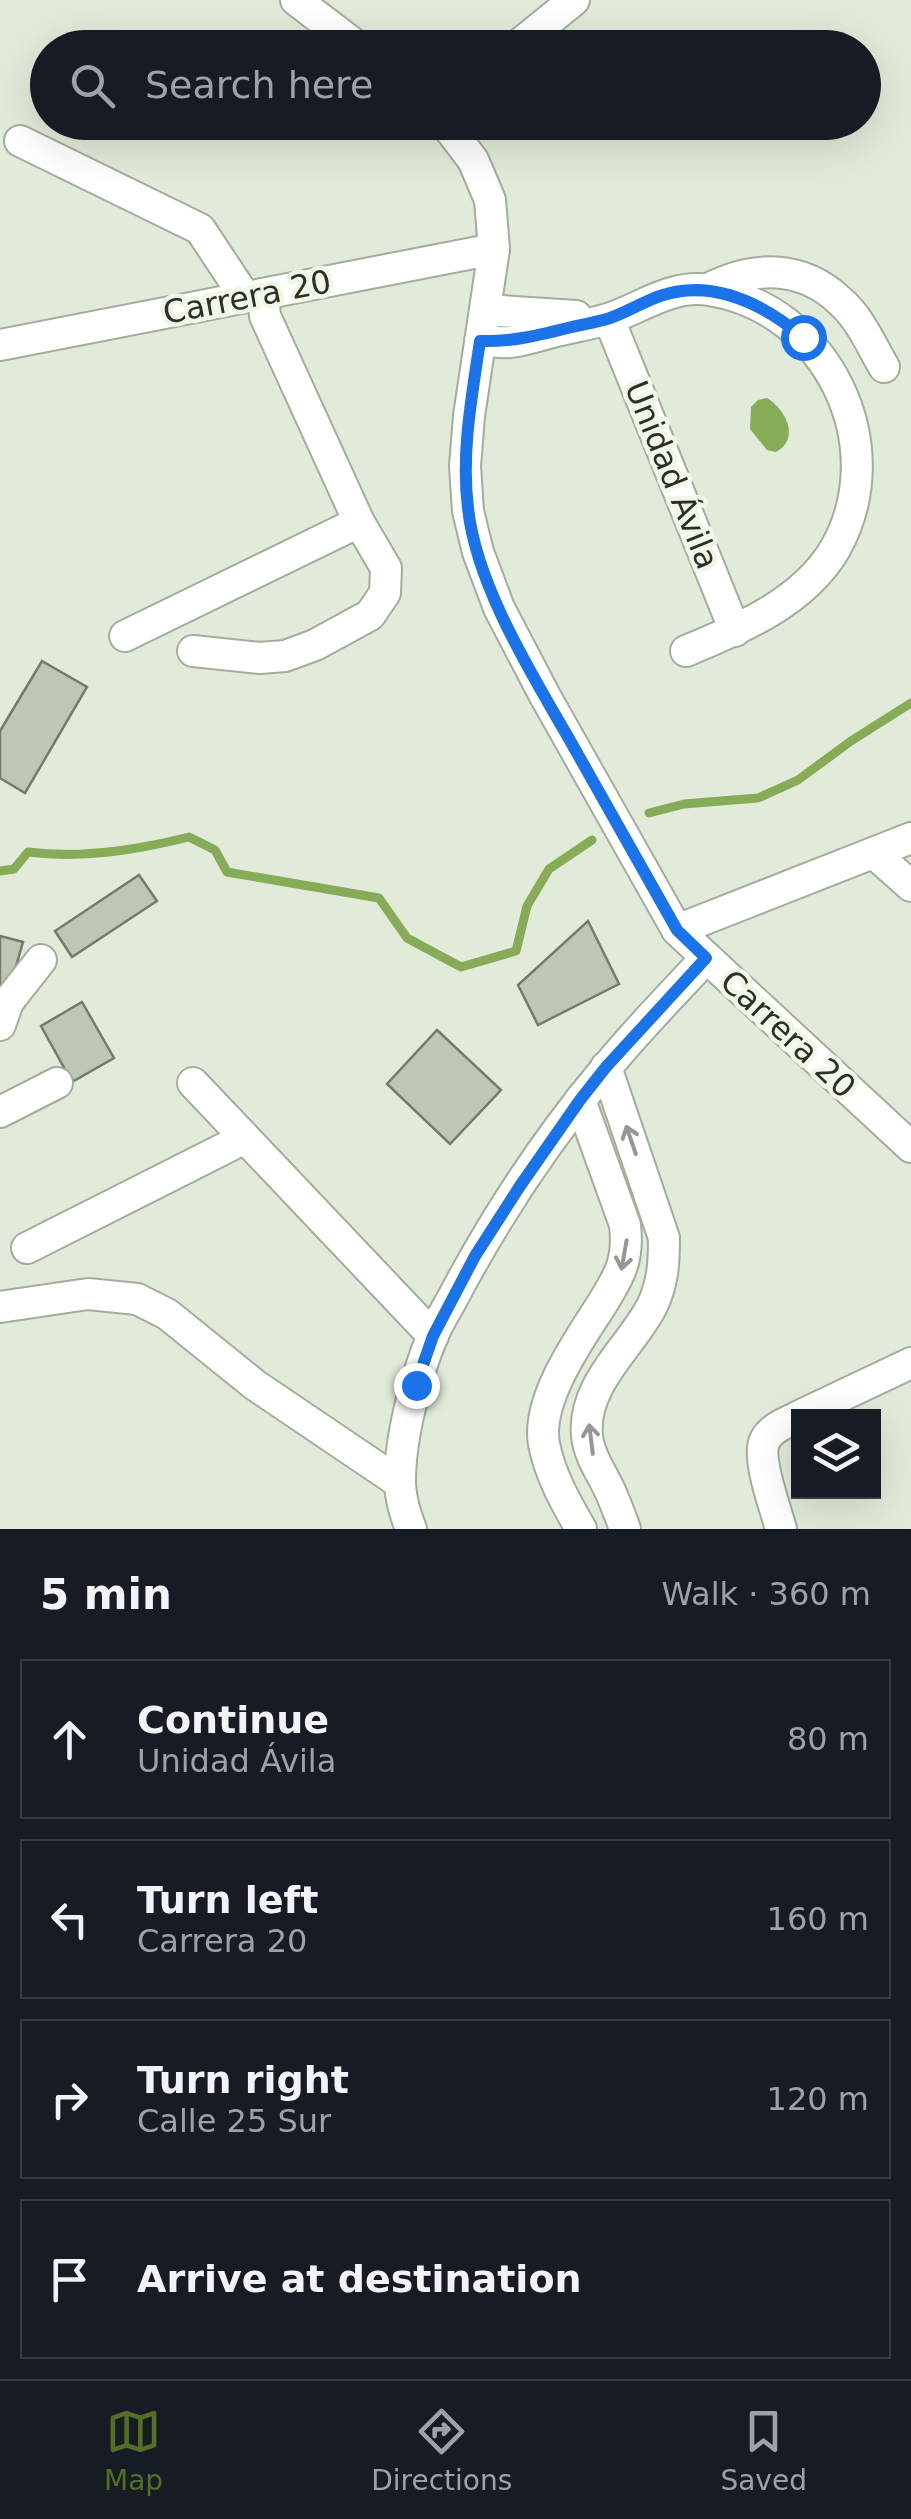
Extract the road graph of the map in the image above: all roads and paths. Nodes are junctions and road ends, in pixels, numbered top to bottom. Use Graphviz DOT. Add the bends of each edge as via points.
graph roads {
  1 [pos="296,0"];
  2 [pos="574,0"];
  3 [pos="336,30"];
  4 [pos="536,30"];
  5 [pos="458,140"];
  6 [pos="20,141"];
  7 [pos="494,249"];
  8 [pos="708,290"];
  9 [pos="254,296"];
  10 [pos="608,318"];
  11 [pos="482,326"];
  12 [pos="0,345"];
  13 [pos="884,367"];
  14 [pos="359,522"];
  15 [pos="735,631"];
  16 [pos="125,636"];
  17 [pos="193,651"];
  18 [pos="686,651"];
  19 [pos="911,838"];
  20 [pos="874,852"];
  21 [pos="911,886"];
  22 [pos="677,930"];
  23 [pos="706,958"];
  24 [pos="41,960"];
  25 [pos="0,1025"];
  26 [pos="606,1067"];
  27 [pos="58,1083"];
  28 [pos="193,1083"];
  29 [pos="580,1100"];
  30 [pos="0,1112"];
  31 [pos="245,1138"];
  32 [pos="911,1147"];
  33 [pos="27,1248"];
  34 [pos="0,1307"];
  35 [pos="433,1336"];
  36 [pos="911,1363"];
  37 [pos="566,1366"];
  38 [pos="598,1385"];
  39 [pos="816,1409"];
  40 [pos="791,1421"];
  41 [pos="400,1483"];
  42 [pos="411,1529"];
  43 [pos="581,1529"];
  44 [pos="625,1529"];
  45 [pos="781,1529"];
  1 -- 3 [label="street"];
  2 -- 4 [label="street"];
  5 -- 7 [label="street, Carrera 20" via="490,200"];
  6 -- 9 [label="street" via="200,229"];
  7 -- 9 [label="street, Carrera 20"];
  7 -- 11 [label="street, Carrera 20"];
  8 -- 10 [label="street" via="660,296"];
  8 -- 13 [label="street" via="763,270 821,286 842,302"];
  8 -- 15 [label="street" via="762,308 803,337 836,381 856,438 850,512 834,550 782,603"];
  9 -- 12 [label="street, Carrera 20"];
  9 -- 14 [label="street"];
  10 -- 11 [label="street" via="509,342"];
  10 -- 15 [label="street, Unidad Ávila"];
  11 -- 22 [label="street, Carrera 20" via="465,466 478,552 526,661"];
  14 -- 16 [label="street"];
  14 -- 17 [label="street" via="386,568 386,594 370,614 285,656"];
  15 -- 18 [label="street"];
  19 -- 20 [label="street"];
  20 -- 21 [label="street"];
  20 -- 22 [label="street"];
  22 -- 23 [label="street, Carrera 20"];
  23 -- 26 [label="street"];
  23 -- 32 [label="street, Carrera 20"];
  24 -- 25 [label="street" via="8,1002"];
  26 -- 29 [label="street"];
  38 -- 26 [label="street, one-way" via="650,1309 664,1268 664,1238"];
  27 -- 30 [label="street"];
  28 -- 31 [label="street"];
  29 -- 35 [label="street" via="475,1256"];
  29 -- 37 [label="street, one-way" via="628,1246 624,1266"];
  31 -- 33 [label="street"];
  31 -- 35 [label="street"];
  34 -- 41 [label="street" via="88,1294 137,1299"];
  35 -- 41 [label="street" via="406,1428"];
  36 -- 39 [label="street"];
  37 -- 38 [label="street"];
  37 -- 43 [label="street" via="546,1406 543,1440"];
  44 -- 38 [label="street, one-way" via="587,1434"];
  40 -- 45 [label="street" via="764,1441"];
  41 -- 42 [label="street"];
}
